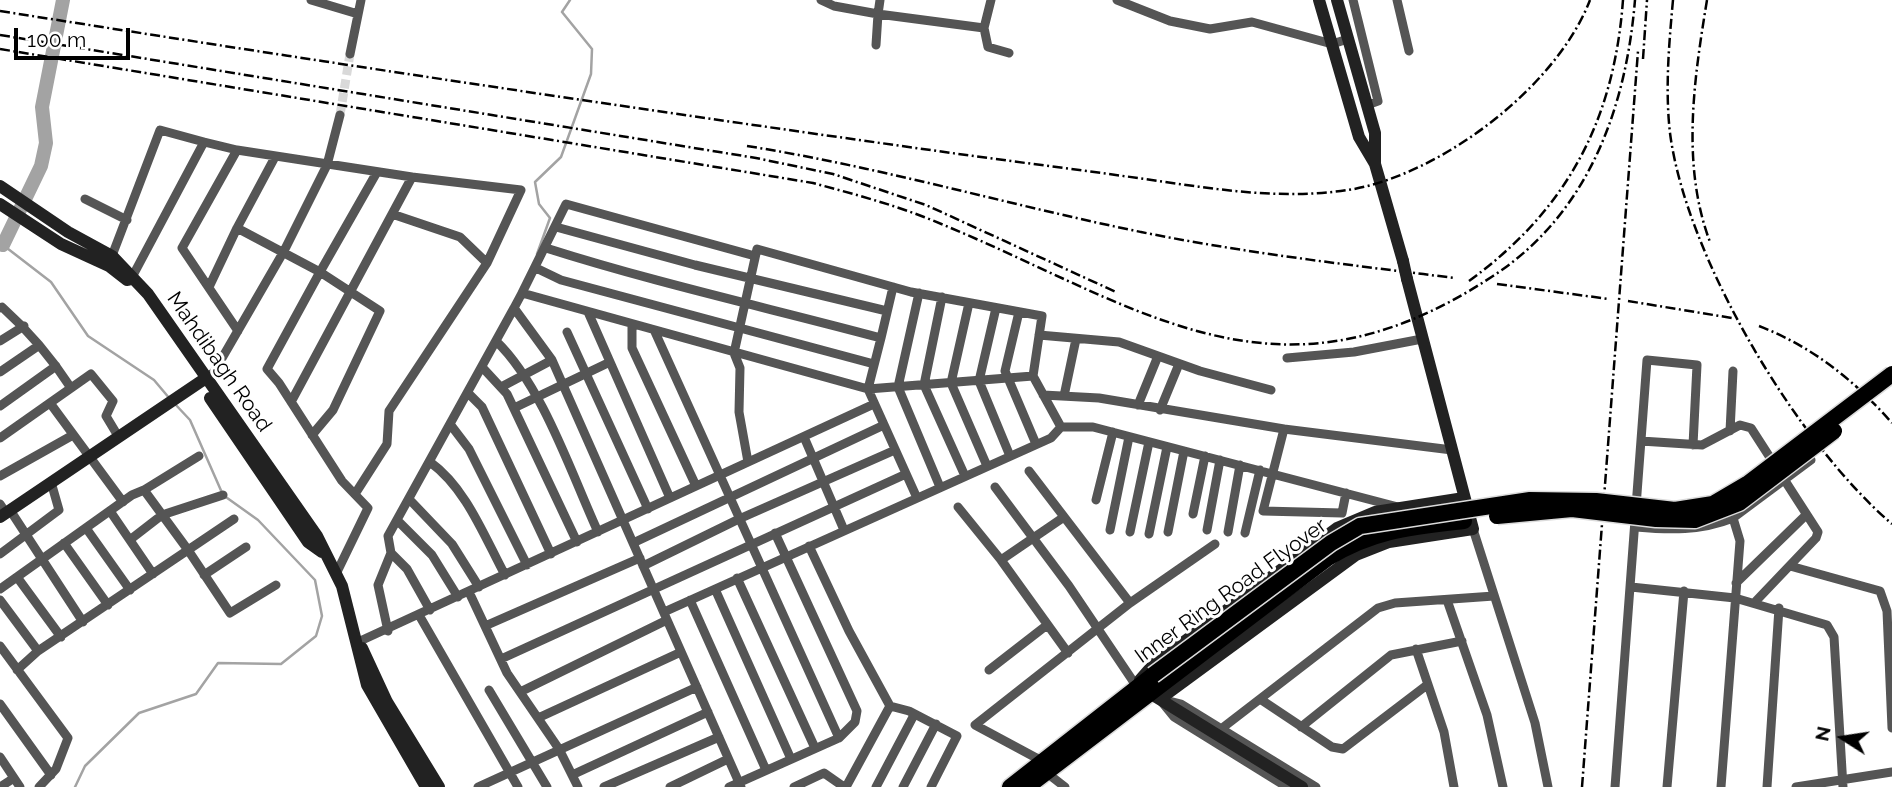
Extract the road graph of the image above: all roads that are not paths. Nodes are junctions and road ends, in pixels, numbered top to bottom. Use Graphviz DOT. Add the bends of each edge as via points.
graph roads {
  1 [pos="311,0"];
  2 [pos="361,0"];
  3 [pos="821,0"];
  4 [pos="880,0"];
  5 [pos="991,0"];
  6 [pos="1117,0"];
  7 [pos="1320,0"];
  8 [pos="1338,0"];
  9 [pos="1353,0"];
  10 [pos="1397,0"];
  11 [pos="845,3"];
  12 [pos="358,14"];
  13 [pos="878,14"];
  14 [pos="984,27"];
  15 [pos="1348,39"];
  16 [pos="1332,44"];
  17 [pos="876,45"];
  18 [pos="1409,51"];
  19 [pos="1009,53"];
  20 [pos="350,54"];
  21 [pos="1367,105"];
  22 [pos="340,115"];
  23 [pos="204,142"];
  24 [pos="237,150"];
  25 [pos="275,157"];
  26 [pos="1375,164"];
  27 [pos="327,165"];
  28 [pos="377,172"];
  29 [pos="412,177"];
  30 [pos="0,186"];
  31 [pos="85,199"];
  32 [pos="0,204"];
  33 [pos="393,214"];
  34 [pos="127,220"];
  35 [pos="556,227"];
  36 [pos="237,228"];
  37 [pos="546,248"];
  38 [pos="284,251"];
  39 [pos="755,256"];
  40 [pos="111,261"];
  41 [pos="487,263"];
  42 [pos="536,268"];
  43 [pos="320,272"];
  44 [pos="751,277"];
  45 [pos="132,280"];
  46 [pos="209,287"];
  47 [pos="893,287"];
  48 [pos="351,292"];
  49 [pos="522,293"];
  50 [pos="919,293"];
  51 [pos="942,298"];
  52 [pos="745,301"];
  53 [pos="970,303"];
  54 [pos="514,308"];
  55 [pos="996,308"];
  56 [pos="0,309"];
  57 [pos="887,311"];
  58 [pos="588,312"];
  59 [pos="1019,312"];
  60 [pos="632,325"];
  61 [pos="24,326"];
  62 [pos="739,327"];
  63 [pos="238,331"];
  64 [pos="567,332"];
  65 [pos="655,332"];
  66 [pos="1039,335"];
  67 [pos="881,338"];
  68 [pos="1076,339"];
  69 [pos="1422,339"];
  70 [pos="0,341"];
  71 [pos="496,341"];
  72 [pos="38,346"];
  73 [pos="734,353"];
  74 [pos="1158,356"];
  75 [pos="1287,358"];
  76 [pos="552,360"];
  77 [pos="610,362"];
  78 [pos="874,364"];
  79 [pos="1179,364"];
  80 [pos="56,366"];
  81 [pos="482,367"];
  82 [pos="1733,371"];
  83 [pos="0,372"];
  84 [pos="586,373"];
  85 [pos="524,374"];
  86 [pos="1892,374"];
  87 [pos="1032,376"];
  88 [pos="1008,380"];
  89 [pos="979,381"];
  90 [pos="199,383"];
  91 [pos="951,383"];
  92 [pos="562,384"];
  93 [pos="924,385"];
  94 [pos="503,386"];
  95 [pos="898,387"];
  96 [pos="1892,387"];
  97 [pos="71,388"];
  98 [pos="868,388"];
  99 [pos="1270,390"];
  100 [pos="467,393"];
  101 [pos="1043,395"];
  102 [pos="1064,396"];
  103 [pos="536,397"];
  104 [pos="291,402"];
  105 [pos="50,403"];
  106 [pos="874,404"];
  107 [pos="1138,405"];
  108 [pos="0,406"];
  109 [pos="514,408"];
  110 [pos="1160,410"];
  111 [pos="450,424"];
  112 [pos="884,425"];
  113 [pos="1061,427"];
  114 [pos="1284,429"];
  115 [pos="1730,431"];
  116 [pos="1113,432"];
  117 [pos="73,435"];
  118 [pos="312,435"];
  119 [pos="118,436"];
  120 [pos="804,437"];
  121 [pos="1129,437"];
  122 [pos="0,438"];
  123 [pos="1641,441"];
  124 [pos="1150,442"];
  125 [pos="1037,444"];
  126 [pos="1693,445"];
  127 [pos="1167,447"];
  128 [pos="895,450"];
  129 [pos="1452,450"];
  130 [pos="1184,451"];
  131 [pos="88,456"];
  132 [pos="199,456"];
  133 [pos="1010,456"];
  134 [pos="1205,456"];
  135 [pos="813,458"];
  136 [pos="1220,460"];
  137 [pos="1811,460"];
  138 [pos="429,462"];
  139 [pos="748,462"];
  140 [pos="1241,465"];
  141 [pos="987,466"];
  142 [pos="1260,470"];
  143 [pos="1029,471"];
  144 [pos="1272,473"];
  145 [pos="906,474"];
  146 [pos="719,475"];
  147 [pos="965,476"];
  148 [pos="0,477"];
  149 [pos="1783,480"];
  150 [pos="51,482"];
  151 [pos="824,482"];
  152 [pos="696,486"];
  153 [pos="940,487"];
  154 [pos="995,487"];
  155 [pos="144,489"];
  156 [pos="1346,493"];
  157 [pos="355,494"];
  158 [pos="223,495"];
  159 [pos="729,496"];
  160 [pos="670,498"];
  161 [pos="917,498"];
  162 [pos="1464,498"];
  163 [pos="409,499"];
  164 [pos="1096,500"];
  165 [pos="123,502"];
  166 [pos="834,506"];
  167 [pos="958,507"];
  168 [pos="1400,507"];
  169 [pos="648,509"];
  170 [pos="4,511"];
  171 [pos="110,511"];
  172 [pos="1193,514"];
  173 [pos="162,515"];
  174 [pos="1807,515"];
  175 [pos="1065,517"];
  176 [pos="1733,518"];
  177 [pos="234,519"];
  178 [pos="739,519"];
  179 [pos="397,520"];
  180 [pos="623,520"];
  181 [pos="1636,527"];
  182 [pos="86,528"];
  183 [pos="844,530"];
  184 [pos="1110,530"];
  185 [pos="1207,530"];
  186 [pos="1473,530"];
  187 [pos="598,532"];
  188 [pos="1130,532"];
  189 [pos="1168,532"];
  190 [pos="1228,532"];
  191 [pos="775,533"];
  192 [pos="1245,533"];
  193 [pos="1149,534"];
  194 [pos="27,536"];
  195 [pos="1034,537"];
  196 [pos="131,539"];
  197 [pos="577,542"];
  198 [pos="633,542"];
  199 [pos="64,543"];
  200 [pos="751,544"];
  201 [pos="1215,544"];
  202 [pos="810,546"];
  203 [pos="246,547"];
  204 [pos="188,550"];
  205 [pos="0,554"];
  206 [pos="391,554"];
  207 [pos="551,554"];
  208 [pos="786,556"];
  209 [pos="42,559"];
  210 [pos="1001,561"];
  211 [pos="641,562"];
  212 [pos="527,565"];
  213 [pos="1790,566"];
  214 [pos="761,568"];
  215 [pos="153,574"];
  216 [pos="337,574"];
  217 [pos="204,575"];
  218 [pos="505,575"];
  219 [pos="17,577"];
  220 [pos="737,578"];
  221 [pos="1736,583"];
  222 [pos="276,585"];
  223 [pos="479,587"];
  224 [pos="1631,587"];
  225 [pos="0,589"];
  226 [pos="715,589"];
  227 [pos="130,590"];
  228 [pos="654,591"];
  229 [pos="1684,591"];
  230 [pos="469,592"];
  231 [pos="1494,596"];
  232 [pos="458,597"];
  233 [pos="1735,598"];
  234 [pos="0,600"];
  235 [pos="690,600"];
  236 [pos="1447,600"];
  237 [pos="1755,602"];
  238 [pos="1130,603"];
  239 [pos="108,605"];
  240 [pos="1779,608"];
  241 [pos="430,610"];
  242 [pos="419,615"];
  243 [pos="665,616"];
  244 [pos="83,622"];
  245 [pos="1047,625"];
  246 [pos="485,626"];
  247 [pos="1100,629"];
  248 [pos="388,631"];
  249 [pos="61,637"];
  250 [pos="1462,641"];
  251 [pos="358,642"];
  252 [pos="0,646"];
  253 [pos="1416,649"];
  254 [pos="38,651"];
  255 [pos="681,652"];
  256 [pos="1068,653"];
  257 [pos="501,659"];
  258 [pos="18,670"];
  259 [pos="989,670"];
  260 [pos="1427,685"];
  261 [pos="697,688"];
  262 [pos="1152,688"];
  263 [pos="489,690"];
  264 [pos="520,692"];
  265 [pos="1260,698"];
  266 [pos="0,704"];
  267 [pos="890,706"];
  268 [pos="708,712"];
  269 [pos="914,715"];
  270 [pos="538,718"];
  271 [pos="936,724"];
  272 [pos="1301,727"];
  273 [pos="1892,728"];
  274 [pos="1221,729"];
  275 [pos="719,737"];
  276 [pos="839,738"];
  277 [pos="816,748"];
  278 [pos="559,749"];
  279 [pos="0,757"];
  280 [pos="729,759"];
  281 [pos="791,759"];
  282 [pos="533,760"];
  283 [pos="1044,767"];
  284 [pos="510,770"];
  285 [pos="766,770"];
  286 [pos="1892,772"];
  287 [pos="51,775"];
  288 [pos="572,775"];
  289 [pos="14,778"];
  290 [pos="1843,783"];
  291 [pos="740,785"];
  292 [pos="1295,786"];
  293 [pos="0,787"];
  294 [pos="20,787"];
  295 [pos="39,787"];
  296 [pos="426,787"];
  297 [pos="439,787"];
  298 [pos="478,787"];
  299 [pos="518,787"];
  300 [pos="547,787"];
  301 [pos="578,787"];
  302 [pos="604,787"];
  303 [pos="670,787"];
  304 [pos="729,787"];
  305 [pos="793,787"];
  306 [pos="845,787"];
  307 [pos="877,787"];
  308 [pos="903,787"];
  309 [pos="931,787"];
  310 [pos="1010,787"];
  311 [pos="1027,787"];
  312 [pos="1065,787"];
  313 [pos="1316,787"];
  314 [pos="1454,787"];
  315 [pos="1503,787"];
  316 [pos="1548,787"];
  317 [pos="1615,787"];
  318 [pos="1667,787"];
  319 [pos="1721,787"];
  320 [pos="1767,787"];
  321 [pos="1796,787"];
  1 -- 12 [label="street"];
  2 -- 12 [label="street"];
  3 -- 11 [label="street" via="835,6"];
  4 -- 13 [label="street"];
  5 -- 14 [label="street"];
  6 -- 16 [label="street" via="1170,21 1210,29 1252,22"];
  7 -- 16 [label="street"];
  8 -- 15 [label="street"];
  9 -- 21 [label="street" via="1378,101"];
  10 -- 18 [label="street"];
  11 -- 13 [label="street"];
  12 -- 20 [label="street"];
  13 -- 14 [label="street"];
  13 -- 17 [label="street"];
  14 -- 19 [label="street" via="988,47"];
  15 -- 16 [label="street"];
  15 -- 21 [label="street"];
  16 -- 26 [label="street" via="1359,137"];
  21 -- 26 [label="street" via="1375,133"];
  22 -- 27 [label="street"];
  23 -- 24 [label="street"];
  23 -- 34 [label="street" via="160,130"];
  23 -- 45 [label="street"];
  24 -- 25 [label="street"];
  24 -- 46 [label="street" via="182,248"];
  25 -- 27 [label="street"];
  25 -- 36 [label="street"];
  26 -- 69 [label="street, bridge"];
  27 -- 28 [label="street"];
  27 -- 38 [label="street"];
  28 -- 29 [label="street"];
  28 -- 43 [label="street"];
  29 -- 33 [label="street"];
  29 -- 41 [label="street" via="521,190"];
  30 -- 40 [label="street, Mahdibagh Road"];
  31 -- 34 [label="street"];
  32 -- 40 [label="street, Mahdibagh Road" via="48,236"];
  33 -- 41 [label="street" via="460,237"];
  33 -- 48 [label="street"];
  34 -- 40 [label="street"];
  35 -- 37 [label="street"];
  35 -- 39 [label="street" via="566,204"];
  35 -- 44 [label="street"];
  36 -- 38 [label="street"];
  36 -- 46 [label="street"];
  37 -- 42 [label="street"];
  37 -- 52 [label="street" via="643,279"];
  38 -- 43 [label="street"];
  38 -- 63 [label="street"];
  39 -- 44 [label="street"];
  39 -- 47 [label="street" via="757,249"];
  40 -- 45 [label="street, Mahdibagh Road"];
  41 -- 157 [label="street" via="389,411 387,444"];
  42 -- 49 [label="street"];
  42 -- 62 [label="street" via="561,280"];
  43 -- 48 [label="street"];
  43 -- 104 [label="street" via="267,369"];
  44 -- 52 [label="street"];
  44 -- 57 [label="street"];
  45 -- 90 [label="street, Mahdibagh Road"];
  46 -- 63 [label="street"];
  47 -- 50 [label="street"];
  47 -- 57 [label="street"];
  48 -- 104 [label="street"];
  48 -- 118 [label="street" via="380,311 333,410"];
  49 -- 54 [label="street"];
  49 -- 58 [label="street"];
  50 -- 51 [label="street"];
  50 -- 95 [label="street"];
  51 -- 53 [label="street"];
  51 -- 93 [label="street"];
  52 -- 62 [label="street"];
  52 -- 67 [label="street"];
  53 -- 55 [label="street"];
  53 -- 91 [label="street"];
  54 -- 71 [label="street"];
  54 -- 76 [label="street"];
  55 -- 59 [label="street"];
  55 -- 89 [label="street"];
  56 -- 61 [label="street"];
  57 -- 67 [label="street"];
  58 -- 60 [label="street"];
  58 -- 77 [label="street"];
  59 -- 66 [label="street" via="1042,316"];
  59 -- 88 [label="street" via="1005,368"];
  60 -- 65 [label="street"];
  60 -- 152 [label="street" via="632,348"];
  61 -- 70 [label="street"];
  61 -- 72 [label="street"];
  62 -- 73 [label="street"];
  62 -- 78 [label="street"];
  63 -- 90 [label="street" via="215,372"];
  64 -- 84 [label="street"];
  65 -- 73 [label="street"];
  65 -- 146 [label="street"];
  66 -- 68 [label="street"];
  66 -- 87 [label="street"];
  67 -- 78 [label="street"];
  68 -- 74 [label="street" via="1119,342"];
  68 -- 102 [label="street"];
  69 -- 75 [label="street"];
  69 -- 129 [label="street"];
  71 -- 81 [label="street"];
  71 -- 85 [label="street"];
  72 -- 80 [label="street" via="50,354"];
  72 -- 83 [label="street"];
  73 -- 98 [label="street"];
  73 -- 139 [label="street" via="740,368 739,412"];
  74 -- 79 [label="street"];
  74 -- 107 [label="street"];
  76 -- 85 [label="street"];
  76 -- 92 [label="street"];
  77 -- 84 [label="street"];
  77 -- 160 [label="street"];
  78 -- 98 [label="street"];
  79 -- 99 [label="street"];
  79 -- 110 [label="street"];
  80 -- 97 [label="street"];
  80 -- 108 [label="street"];
  81 -- 94 [label="street"];
  81 -- 100 [label="street"];
  82 -- 115 [label="street"];
  84 -- 92 [label="street"];
  84 -- 169 [label="street"];
  85 -- 94 [label="street"];
  85 -- 103 [label="street"];
  86 -- 262 [label="highway, Inner Ring Road Flyover, bridge" via="1747,484 1713,504 1675,510 1571,499 1530,500 1360,526 1331,543"];
  87 -- 88 [label="street"];
  87 -- 101 [label="street"];
  88 -- 89 [label="street"];
  88 -- 125 [label="street"];
  89 -- 91 [label="street"];
  89 -- 133 [label="street"];
  90 -- 119 [label="street"];
  90 -- 216 [label="street, Mahdibagh Road" via="317,536"];
  91 -- 93 [label="street"];
  91 -- 141 [label="street"];
  92 -- 103 [label="street"];
  92 -- 180 [label="street"];
  93 -- 95 [label="street"];
  93 -- 147 [label="street"];
  94 -- 109 [label="street"];
  95 -- 98 [label="street"];
  95 -- 153 [label="street"];
  96 -- 262 [label="highway, Inner Ring Road Flyover, bridge" via="1739,503 1695,520 1572,509 1530,511 1369,536 1328,558"];
  97 -- 105 [label="street"];
  97 -- 119 [label="street" via="91,374 113,401 106,416"];
  98 -- 106 [label="street"];
  100 -- 111 [label="street"];
  100 -- 207 [label="street" via="482,407"];
  101 -- 102 [label="street"];
  101 -- 113 [label="street"];
  102 -- 107 [label="street"];
  103 -- 109 [label="street"];
  103 -- 187 [label="street"];
  104 -- 118 [label="street"];
  105 -- 117 [label="street"];
  105 -- 122 [label="street"];
  106 -- 112 [label="street"];
  106 -- 120 [label="street"];
  107 -- 110 [label="street"];
  109 -- 197 [label="street"];
  110 -- 114 [label="street"];
  111 -- 138 [label="street"];
  111 -- 212 [label="street" via="469,449"];
  112 -- 128 [label="street"];
  112 -- 135 [label="street"];
  113 -- 116 [label="street"];
  113 -- 125 [label="street"];
  114 -- 129 [label="street"];
  114 -- 144 [label="street"];
  115 -- 126 [label="street"];
  115 -- 149 [label="street" via="1740,425 1751,428"];
  116 -- 121 [label="street"];
  116 -- 164 [label="street"];
  117 -- 131 [label="street"];
  117 -- 148 [label="street"];
  118 -- 157 [label="street"];
  119 -- 131 [label="street"];
  120 -- 135 [label="street"];
  120 -- 139 [label="street"];
  121 -- 124 [label="street"];
  121 -- 184 [label="street"];
  123 -- 126 [label="street"];
  123 -- 126 [label="street" via="1647,360 1694,363 1698,370"];
  123 -- 181 [label="street"];
  124 -- 127 [label="street"];
  124 -- 188 [label="street"];
  125 -- 133 [label="street"];
  127 -- 130 [label="street"];
  127 -- 193 [label="street"];
  128 -- 145 [label="street"];
  128 -- 151 [label="street"];
  129 -- 162 [label="street"];
  130 -- 134 [label="street"];
  130 -- 189 [label="street"];
  131 -- 150 [label="street"];
  131 -- 165 [label="street"];
  132 -- 155 [label="street"];
  133 -- 141 [label="street"];
  134 -- 136 [label="street"];
  134 -- 172 [label="street"];
  135 -- 151 [label="street"];
  135 -- 159 [label="street"];
  136 -- 140 [label="street"];
  136 -- 185 [label="street"];
  137 -- 149 [label="street"];
  138 -- 163 [label="street"];
  138 -- 218 [label="street" via="456,488"];
  139 -- 146 [label="street"];
  140 -- 142 [label="street"];
  140 -- 190 [label="street"];
  141 -- 147 [label="street"];
  142 -- 144 [label="street"];
  142 -- 192 [label="street"];
  143 -- 175 [label="street"];
  144 -- 156 [label="street"];
  144 -- 156 [label="street" via="1263,511 1342,513"];
  145 -- 161 [label="street"];
  145 -- 166 [label="street"];
  146 -- 152 [label="street"];
  146 -- 159 [label="street"];
  147 -- 153 [label="street"];
  149 -- 174 [label="street"];
  149 -- 176 [label="street"];
  150 -- 170 [label="street"];
  150 -- 194 [label="street" via="59,510"];
  151 -- 166 [label="street"];
  151 -- 178 [label="street"];
  152 -- 160 [label="street"];
  153 -- 161 [label="street"];
  154 -- 195 [label="street"];
  155 -- 165 [label="street"];
  155 -- 173 [label="street"];
  156 -- 168 [label="street"];
  157 -- 216 [label="street" via="368,508"];
  158 -- 173 [label="street"];
  159 -- 178 [label="street"];
  159 -- 198 [label="street"];
  160 -- 169 [label="street"];
  161 -- 183 [label="street"];
  162 -- 168 [label="street"];
  162 -- 186 [label="street"];
  163 -- 179 [label="street"];
  163 -- 223 [label="street" via="452,544"];
  165 -- 171 [label="street"];
  166 -- 183 [label="street"];
  166 -- 191 [label="street"];
  167 -- 210 [label="street"];
  168 -- 262 [label="street" via="1356,518 1318,540 1154,664"];
  169 -- 180 [label="street"];
  170 -- 194 [label="street"];
  171 -- 182 [label="street"];
  171 -- 196 [label="street"];
  173 -- 196 [label="street"];
  173 -- 204 [label="street"];
  174 -- 213 [label="street" via="1816,526 1816,538"];
  174 -- 221 [label="street"];
  175 -- 195 [label="street"];
  175 -- 238 [label="street"];
  176 -- 181 [label="street" via="1701,529"];
  176 -- 221 [label="street" via="1740,541"];
  177 -- 204 [label="street"];
  178 -- 200 [label="street"];
  178 -- 211 [label="street"];
  179 -- 206 [label="street" via="388,537"];
  179 -- 232 [label="street" via="432,555"];
  180 -- 187 [label="street"];
  180 -- 198 [label="street"];
  181 -- 224 [label="street"];
  182 -- 199 [label="street"];
  182 -- 227 [label="street"];
  183 -- 202 [label="street"];
  186 -- 231 [label="street"];
  186 -- 262 [label="street" via="1389,542 1356,555"];
  187 -- 197 [label="street"];
  191 -- 200 [label="street"];
  191 -- 208 [label="street"];
  194 -- 205 [label="street"];
  194 -- 209 [label="street"];
  195 -- 210 [label="street"];
  195 -- 247 [label="street"];
  196 -- 215 [label="street"];
  197 -- 207 [label="street"];
  198 -- 211 [label="street"];
  199 -- 209 [label="street"];
  199 -- 239 [label="street"];
  200 -- 214 [label="street"];
  200 -- 228 [label="street"];
  201 -- 238 [label="street"];
  202 -- 208 [label="street"];
  202 -- 267 [label="street"];
  203 -- 217 [label="street"];
  204 -- 215 [label="street"];
  204 -- 217 [label="street"];
  206 -- 241 [label="street" via="407,569"];
  206 -- 248 [label="street" via="378,585"];
  207 -- 212 [label="street"];
  208 -- 214 [label="street"];
  208 -- 276 [label="street" via="857,711 855,722"];
  209 -- 219 [label="street"];
  209 -- 244 [label="street"];
  210 -- 245 [label="street"];
  211 -- 228 [label="street"];
  211 -- 246 [label="street"];
  212 -- 218 [label="street"];
  213 -- 237 [label="street"];
  213 -- 273 [label="street" via="1880,591 1887,611"];
  214 -- 220 [label="street"];
  214 -- 276 [label="street"];
  215 -- 227 [label="street"];
  216 -- 251 [label="street, Mahdibagh Road"];
  217 -- 222 [label="street" via="230,613"];
  218 -- 223 [label="street"];
  219 -- 225 [label="street"];
  219 -- 249 [label="street"];
  220 -- 226 [label="street"];
  220 -- 277 [label="street"];
  221 -- 233 [label="street"];
  223 -- 230 [label="street"];
  224 -- 229 [label="street"];
  224 -- 317 [label="street"];
  226 -- 235 [label="street"];
  226 -- 281 [label="street"];
  227 -- 239 [label="street"];
  228 -- 243 [label="street"];
  228 -- 257 [label="street"];
  229 -- 233 [label="street"];
  229 -- 318 [label="street"];
  230 -- 232 [label="street"];
  230 -- 246 [label="street"];
  231 -- 236 [label="street"];
  231 -- 316 [label="street" via="1535,723"];
  232 -- 241 [label="street"];
  233 -- 237 [label="street"];
  233 -- 319 [label="street"];
  234 -- 254 [label="street"];
  235 -- 243 [label="street"];
  235 -- 285 [label="street"];
  236 -- 250 [label="street"];
  236 -- 265 [label="street" via="1378,608"];
  237 -- 240 [label="street"];
  238 -- 247 [label="street"];
  239 -- 244 [label="street"];
  240 -- 290 [label="street" via="1821,621 1832,630"];
  240 -- 320 [label="street"];
  241 -- 242 [label="street"];
  242 -- 248 [label="street"];
  242 -- 284 [label="street"];
  243 -- 255 [label="street"];
  243 -- 264 [label="street"];
  244 -- 249 [label="street"];
  245 -- 256 [label="street"];
  245 -- 259 [label="street"];
  246 -- 257 [label="street"];
  247 -- 256 [label="street"];
  247 -- 262 [label="street"];
  248 -- 251 [label="street"];
  249 -- 254 [label="street"];
  250 -- 253 [label="street"];
  250 -- 315 [label="street" via="1487,715"];
  251 -- 296 [label="street, Mahdibagh Road" via="361,670 376,703"];
  251 -- 297 [label="street, Mahdibagh Road" via="387,702"];
  252 -- 258 [label="street"];
  253 -- 260 [label="street"];
  253 -- 272 [label="street" via="1384,659"];
  254 -- 258 [label="street"];
  255 -- 261 [label="street"];
  255 -- 270 [label="street"];
  256 -- 283 [label="street" via="975,725"];
  257 -- 264 [label="street"];
  258 -- 287 [label="street" via="68,738"];
  260 -- 272 [label="street" via="1343,748 1332,747"];
  260 -- 314 [label="street" via="1444,733"];
  261 -- 268 [label="street"];
  261 -- 278 [label="street"];
  262 -- 274 [label="street"];
  262 -- 283 [label="highway"];
  262 -- 292 [label="street"];
  263 -- 282 [label="street"];
  264 -- 270 [label="street"];
  265 -- 272 [label="street"];
  265 -- 274 [label="street"];
  266 -- 287 [label="street"];
  267 -- 269 [label="street"];
  267 -- 306 [label="street"];
  268 -- 275 [label="street"];
  268 -- 288 [label="street"];
  269 -- 271 [label="street"];
  269 -- 307 [label="street"];
  270 -- 278 [label="street"];
  271 -- 308 [label="street"];
  271 -- 309 [label="street" via="957,736"];
  274 -- 313 [label="street"];
  275 -- 280 [label="street"];
  275 -- 302 [label="street"];
  276 -- 277 [label="street"];
  277 -- 281 [label="street"];
  278 -- 282 [label="street"];
  278 -- 288 [label="street"];
  279 -- 289 [label="street"];
  280 -- 291 [label="street"];
  280 -- 303 [label="street"];
  281 -- 285 [label="street"];
  282 -- 284 [label="street"];
  282 -- 300 [label="street"];
  283 -- 310 [label="highway"];
  283 -- 311 [label="highway"];
  283 -- 312 [label="street"];
  284 -- 298 [label="street"];
  284 -- 299 [label="street"];
  285 -- 291 [label="street"];
  286 -- 290 [label="street"];
  287 -- 295 [label="street"];
  288 -- 301 [label="street"];
  289 -- 293 [label="street"];
  289 -- 294 [label="street"];
  290 -- 321 [label="street"];
  291 -- 304 [label="street"];
  305 -- 306 [label="street" via="824,774"];
}
